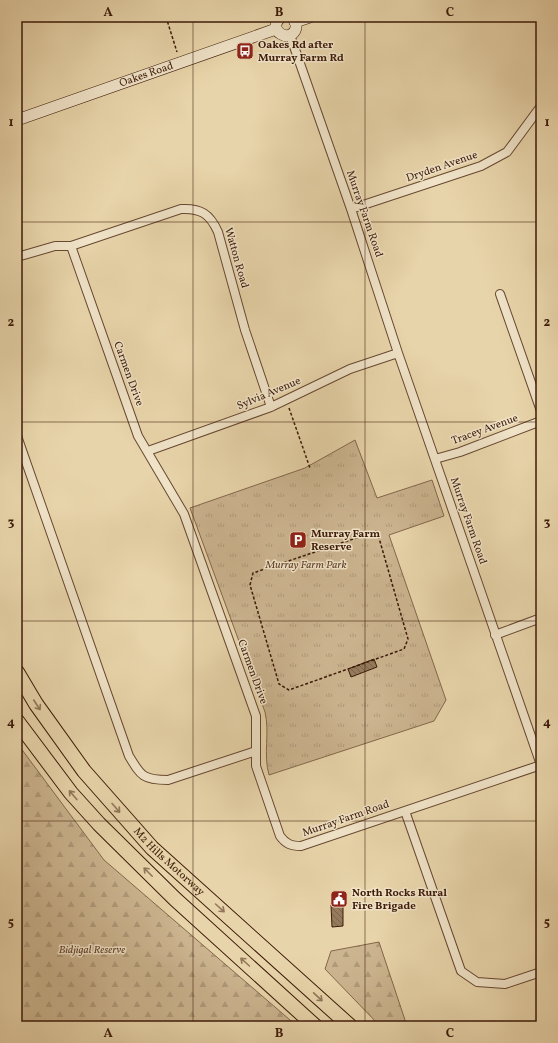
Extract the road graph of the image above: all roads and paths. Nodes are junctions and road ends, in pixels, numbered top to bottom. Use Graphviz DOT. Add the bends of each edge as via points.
graph roads {
  1 [pos="166,17"];
  2 [pos="281,17"];
  3 [pos="310,17"];
  4 [pos="293,20"];
  5 [pos="276,29"];
  6 [pos="290,35"];
  7 [pos="177,52"];
  8 [pos="541,106"];
  9 [pos="17,120"];
  10 [pos="351,209"];
  11 [pos="71,246"];
  12 [pos="17,257"];
  13 [pos="500,294"];
  14 [pos="398,353"];
  15 [pos="286,400"];
  16 [pos="271,408"];
  17 [pos="541,411"];
  18 [pos="541,421"];
  19 [pos="17,436"];
  20 [pos="148,451"];
  21 [pos="435,459"];
  22 [pos="310,468"];
  23 [pos="377,531"];
  24 [pos="541,618"];
  25 [pos="495,635"];
  26 [pos="17,672"];
  27 [pos="17,721"];
  28 [pos="256,751"];
  29 [pos="541,765"];
  30 [pos="405,811"];
  31 [pos="291,846"];
  32 [pos="541,972"];
  33 [pos="315,1026"];
  34 [pos="350,1026"];
  1 -- 7 [label="path"];
  2 -- 5 [label="main road" via="276,23"];
  3 -- 4 [label="main road"];
  4 -- 6 [label="main road" via="296,28"];
  5 -- 6 [label="main road" via="284,36"];
  5 -- 9 [label="main road, Oakes Road"];
  6 -- 10 [label="street, Murray Farm Road"];
  8 -- 10 [label="street, Dryden Avenue" via="507,152 482,166"];
  10 -- 14 [label="street, Murray Farm Road"];
  11 -- 12 [label="street, Watton Road" via="55,246"];
  11 -- 16 [label="street, Watton Road" via="181,209 190,209 213,220"];
  11 -- 20 [label="street, Carmen Drive" via="138,436"];
  13 -- 17 [label="street"];
  14 -- 15 [label="street, Sylvia Avenue" via="350,369"];
  14 -- 21 [label="street, Murray Farm Road"];
  15 -- 16 [label="street, Sylvia Avenue"];
  15 -- 22 [label="path"];
  16 -- 20 [label="street, Sylvia Avenue"];
  18 -- 21 [label="street, Tracey Avenue"];
  19 -- 28 [label="street" via="129,756 136,768 145,778 168,780"];
  20 -- 28 [label="street, Carmen Drive" via="184,514 256,716"];
  21 -- 25 [label="street, Murray Farm Road"];
  23 -- 23 [label="path" via="253,573 250,585 279,684 289,690 404,649 408,639"];
  24 -- 25 [label="street"];
  25 -- 29 [label="street, Murray Farm Road"];
  26 -- 34 [label="highway, M2 Hills Motorway, one-way" via="36,704 84,771 152,848"];
  33 -- 27 [label="highway, M2 Hills Motorway, one-way" via="98,824"];
  28 -- 31 [label="street, Carmen Drive" via="256,766 280,836"];
  29 -- 30 [label="street, Murray Farm Road"];
  30 -- 31 [label="street, Murray Farm Road" via="301,846"];
  30 -- 32 [label="street" via="461,971 477,982 505,984"];
}
